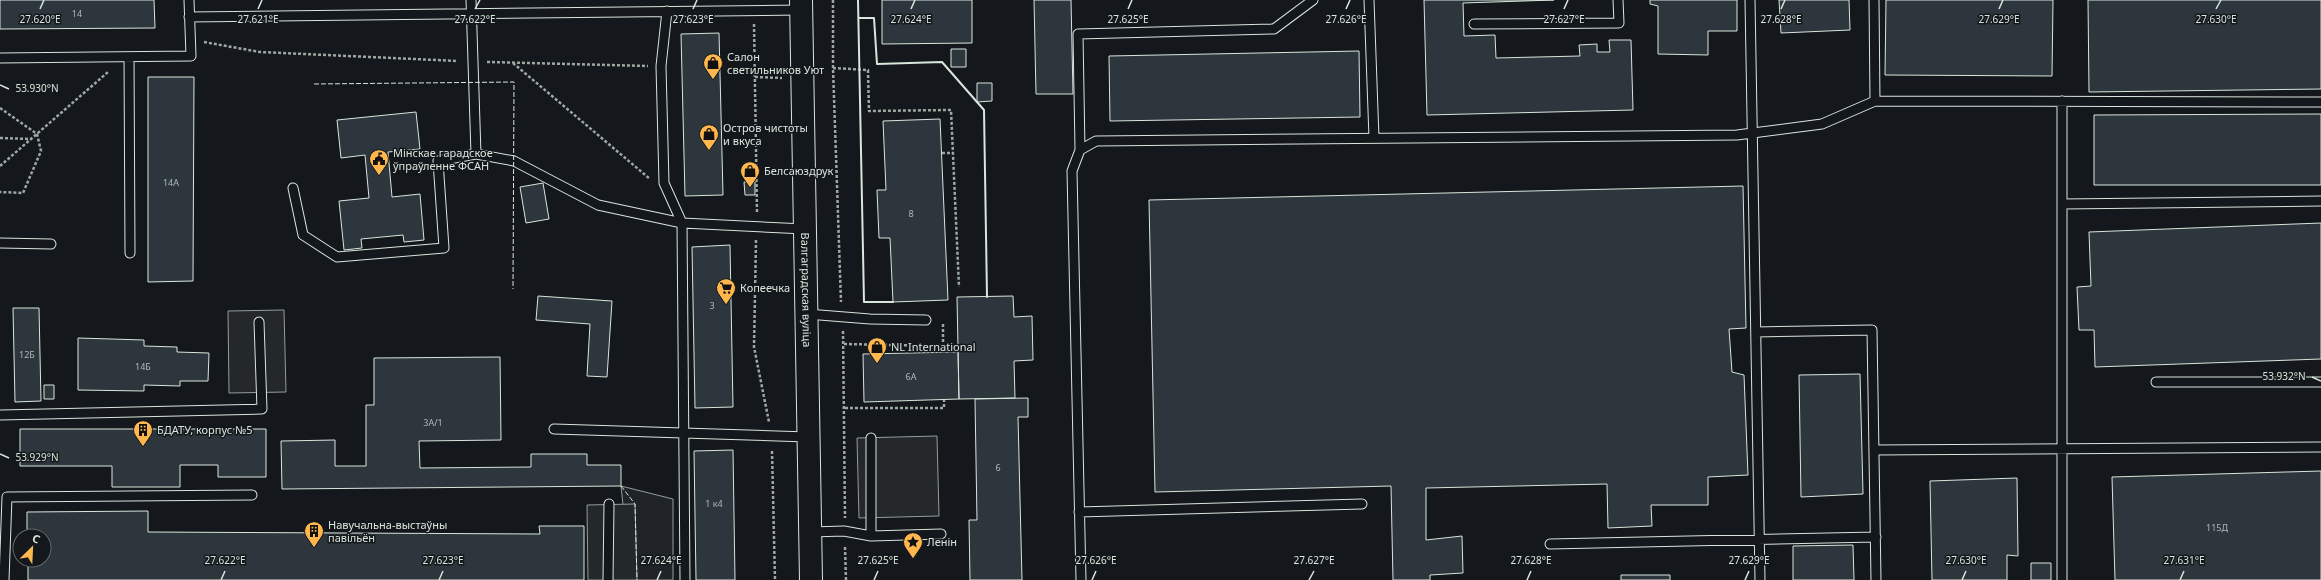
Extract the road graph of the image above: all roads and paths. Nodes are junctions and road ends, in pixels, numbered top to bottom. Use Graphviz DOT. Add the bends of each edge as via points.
graph roads {
  1 [pos="189,0"];
  2 [pos="471,0"];
  3 [pos="833,0"];
  4 [pos="1313,0"];
  5 [pos="1369,0"];
  6 [pos="1618,0"];
  7 [pos="1750,0"];
  8 [pos="1874,0"];
  9 [pos="801,5"];
  10 [pos="667,11"];
  11 [pos="754,12"];
  12 [pos="472,15"];
  13 [pos="189,17"];
  14 [pos="1474,24"];
  15 [pos="190,39"];
  16 [pos="128,57"];
  17 [pos="0,58"];
  18 [pos="473,62"];
  19 [pos="495,63"];
  20 [pos="513,63"];
  21 [pos="661,66"];
  22 [pos="833,68"];
  23 [pos="755,77"];
  24 [pos="801,79"];
  25 [pos="1875,101"];
  26 [pos="2062,101"];
  27 [pos="2321,102"];
  28 [pos="0,108"];
  29 [pos="1752,133"];
  30 [pos="38,134"];
  31 [pos="0,138"];
  32 [pos="1374,138"];
  33 [pos="31,140"];
  34 [pos="1080,150"];
  35 [pos="942,153"];
  36 [pos="953,153"];
  37 [pos="476,154"];
  38 [pos="0,166"];
  39 [pos="651,180"];
  40 [pos="293,188"];
  41 [pos="0,192"];
  42 [pos="2321,201"];
  43 [pos="2062,204"];
  44 [pos="682,223"];
  45 [pos="757,226"];
  46 [pos="805,229"];
  47 [pos="0,243"];
  48 [pos="51,244"];
  49 [pos="130,253"];
  50 [pos="959,286"];
  51 [pos="807,314"];
  52 [pos="842,315"];
  53 [pos="926,320"];
  54 [pos="259,322"];
  55 [pos="944,322"];
  56 [pos="1756,332"];
  57 [pos="844,344"];
  58 [pos="943,346"];
  59 [pos="943,352"];
  60 [pos="2156,382"];
  61 [pos="2321,382"];
  62 [pos="944,400"];
  63 [pos="845,408"];
  64 [pos="0,415"];
  65 [pos="554,429"];
  66 [pos="683,433"];
  67 [pos="772,436"];
  68 [pos="808,437"];
  69 [pos="871,438"];
  70 [pos="2321,447"];
  71 [pos="2062,449"];
  72 [pos="1874,450"];
  73 [pos="252,495"];
  74 [pos="609,504"];
  75 [pos="1362,504"];
  76 [pos="1079,512"];
  77 [pos="844,531"];
  78 [pos="811,532"];
  79 [pos="941,534"];
  80 [pos="871,536"];
  81 [pos="1876,537"];
  82 [pos="1759,539"];
  83 [pos="1550,544"];
  84 [pos="4,580"];
  85 [pos="608,580"];
  86 [pos="685,580"];
  87 [pos="775,580"];
  88 [pos="811,580"];
  89 [pos="846,580"];
  90 [pos="1081,580"];
  91 [pos="1760,580"];
  92 [pos="1876,580"];
  93 [pos="2062,580"];
  1 -- 13 [label="lane"];
  2 -- 12 [label="lane"];
  3 -- 22 [label="path"];
  4 -- 34 [label="lane" via="1274,29 1078,34"];
  5 -- 32 [label="lane"];
  6 -- 14 [label="lane" via="1619,23"];
  7 -- 29 [label="lane"];
  8 -- 25 [label="lane"];
  9 -- 11 [label="lane"];
  9 -- 24 [label="main road, Валгаградская вуліца"];
  10 -- 11 [label="lane"];
  10 -- 12 [label="lane"];
  10 -- 21 [label="lane"];
  11 -- 23 [label="path"];
  12 -- 13 [label="lane"];
  12 -- 18 [label="lane"];
  13 -- 15 [label="lane"];
  15 -- 16 [label="lane" via="191,56"];
  15 -- 18 [label="path" via="260,52"];
  16 -- 17 [label="lane"];
  16 -- 30 [label="path"];
  16 -- 49 [label="lane"];
  18 -- 37 [label="lane"];
  19 -- 20 [label="path"];
  20 -- 21 [label="path"];
  20 -- 39 [label="path"];
  21 -- 44 [label="lane" via="664,183"];
  22 -- 36 [label="path" via="868,70 868,111 951,110"];
  22 -- 52 [label="path"];
  23 -- 24 [label="path"];
  23 -- 45 [label="path"];
  24 -- 46 [label="main road, Валгаградская вуліца"];
  25 -- 26 [label="lane"];
  25 -- 29 [label="lane" via="1822,124"];
  26 -- 27 [label="lane"];
  26 -- 43 [label="lane"];
  28 -- 30 [label="path"];
  29 -- 32 [label="lane"];
  29 -- 56 [label="lane"];
  30 -- 33 [label="path"];
  30 -- 41 [label="path" via="41,151 22,193"];
  31 -- 33 [label="path"];
  32 -- 34 [label="lane" via="1096,141"];
  33 -- 38 [label="path"];
  34 -- 76 [label="lane" via="1072,171"];
  35 -- 36 [label="path"];
  36 -- 50 [label="path"];
  37 -- 40 [label="lane" via="438,161 444,248 337,257 303,235"];
  37 -- 44 [label="lane" via="514,161 598,205"];
  42 -- 43 [label="lane"];
  43 -- 71 [label="lane"];
  44 -- 45 [label="lane"];
  44 -- 66 [label="lane"];
  45 -- 46 [label="lane"];
  45 -- 67 [label="path" via="754,347"];
  46 -- 51 [label="main road, Валгаградская вуліца"];
  47 -- 48 [label="lane"];
  51 -- 52 [label="lane"];
  51 -- 68 [label="main road, Валгаградская вуліца"];
  52 -- 53 [label="lane" via="870,319"];
  52 -- 57 [label="path"];
  54 -- 64 [label="lane" via="262,408"];
  55 -- 58 [label="path"];
  56 -- 72 [label="lane" via="1872,330"];
  56 -- 82 [label="lane"];
  57 -- 58 [label="path"];
  57 -- 63 [label="path"];
  58 -- 59 [label="path"];
  60 -- 61 [label="lane"];
  62 -- 63 [label="path" via="944,408"];
  63 -- 77 [label="path"];
  65 -- 66 [label="lane"];
  66 -- 67 [label="lane"];
  66 -- 86 [label="lane"];
  67 -- 68 [label="lane"];
  67 -- 87 [label="path"];
  68 -- 78 [label="main road, Валгаградская вуліца"];
  69 -- 80 [label="lane"];
  70 -- 71 [label="lane"];
  71 -- 72 [label="lane"];
  71 -- 93 [label="lane"];
  72 -- 81 [label="lane"];
  73 -- 84 [label="lane" via="7,497"];
  74 -- 85 [label="lane"];
  75 -- 76 [label="lane"];
  76 -- 90 [label="lane"];
  77 -- 78 [label="lane"];
  77 -- 80 [label="lane"];
  77 -- 89 [label="path"];
  78 -- 88 [label="main road, Валгаградская вуліца"];
  79 -- 80 [label="lane"];
  81 -- 82 [label="lane"];
  81 -- 92 [label="lane"];
  82 -- 83 [label="lane"];
  82 -- 91 [label="lane"];
}
